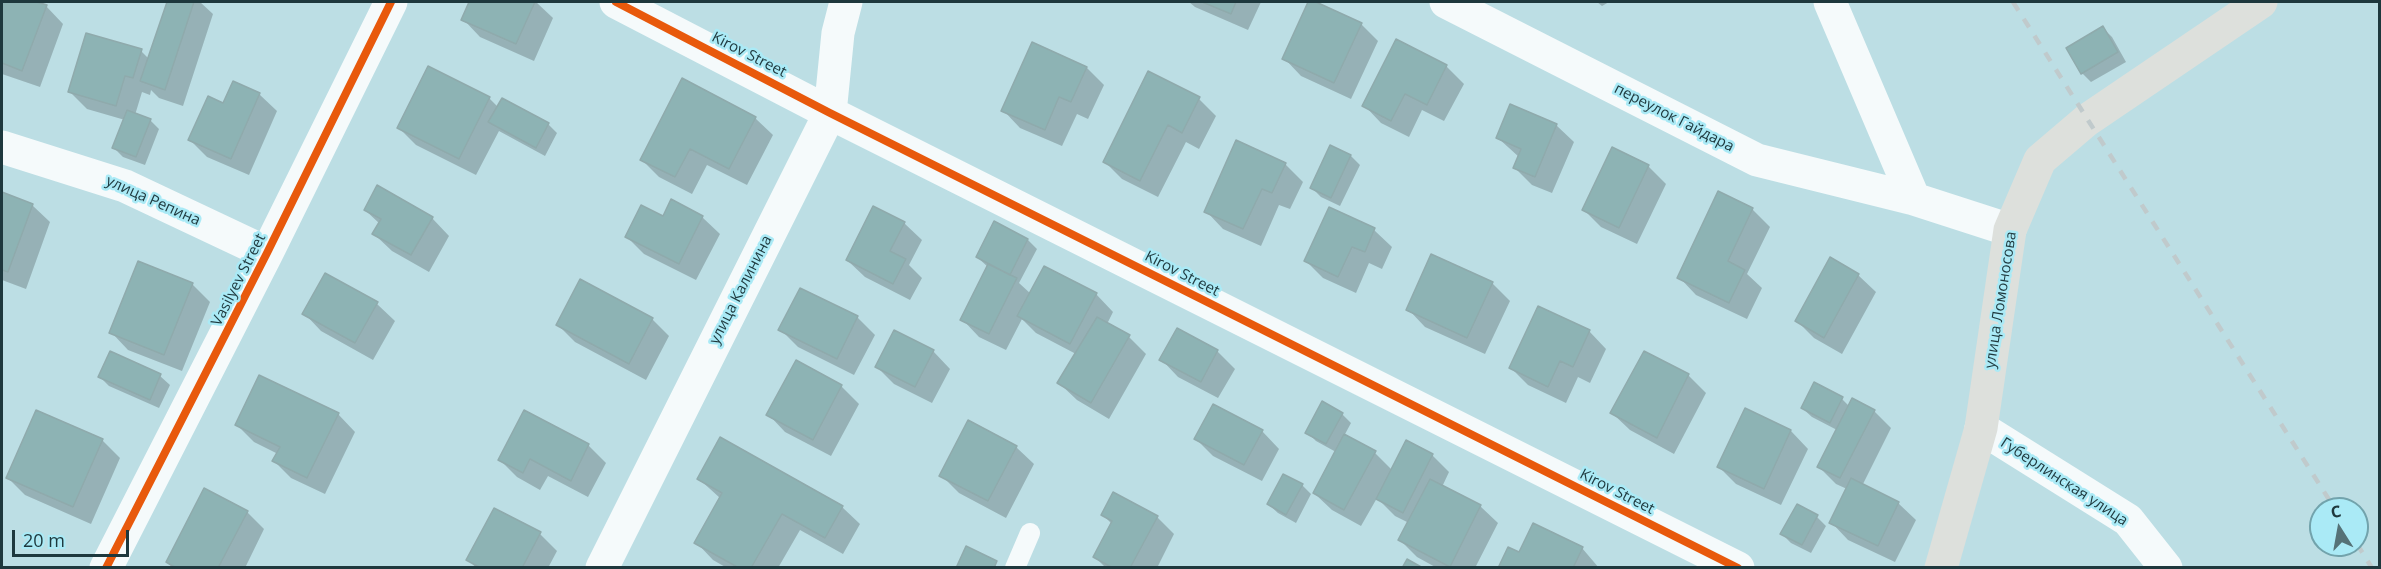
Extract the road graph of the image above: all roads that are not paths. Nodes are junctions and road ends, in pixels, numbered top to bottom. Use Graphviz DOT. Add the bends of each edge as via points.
graph roads {
  1 [pos="391,2"];
  2 [pos="616,2"];
  3 [pos="846,2"];
  4 [pos="1446,2"];
  5 [pos="1830,2"];
  6 [pos="2261,2"];
  7 [pos="830,112"];
  8 [pos="2,147"];
  9 [pos="1914,199"];
  10 [pos="2010,230"];
  11 [pos="267,253"];
  12 [pos="1981,428"];
  13 [pos="1030,533"];
  14 [pos="106,567"];
  15 [pos="602,567"];
  16 [pos="1016,567"];
  17 [pos="1738,567"];
  18 [pos="1941,567"];
  19 [pos="2166,567"];
  1 -- 11 [label="street, Vasilyev Street"];
  2 -- 7 [label="street, Kirov Street"];
  3 -- 7 [label="street, улица Калинина" via="838,33"];
  4 -- 9 [label="street, переулок Гайдара" via="1757,160"];
  5 -- 9 [label="street"];
  6 -- 10 [label="main road, улица Ломоносова" via="2087,120 2040,160"];
  7 -- 15 [label="street, улица Калинина"];
  7 -- 17 [label="street, Kirov Street"];
  8 -- 11 [label="street, улица Репина" via="125,186"];
  9 -- 10 [label="street, переулок Гайдара"];
  10 -- 12 [label="main road, улица Ломоносова"];
  11 -- 14 [label="street, Vasilyev Street"];
  12 -- 18 [label="main road, улица Ломоносова"];
  12 -- 19 [label="street, Губерлинская улица" via="2128,520"];
  13 -- 16 [label="lane"];
}
